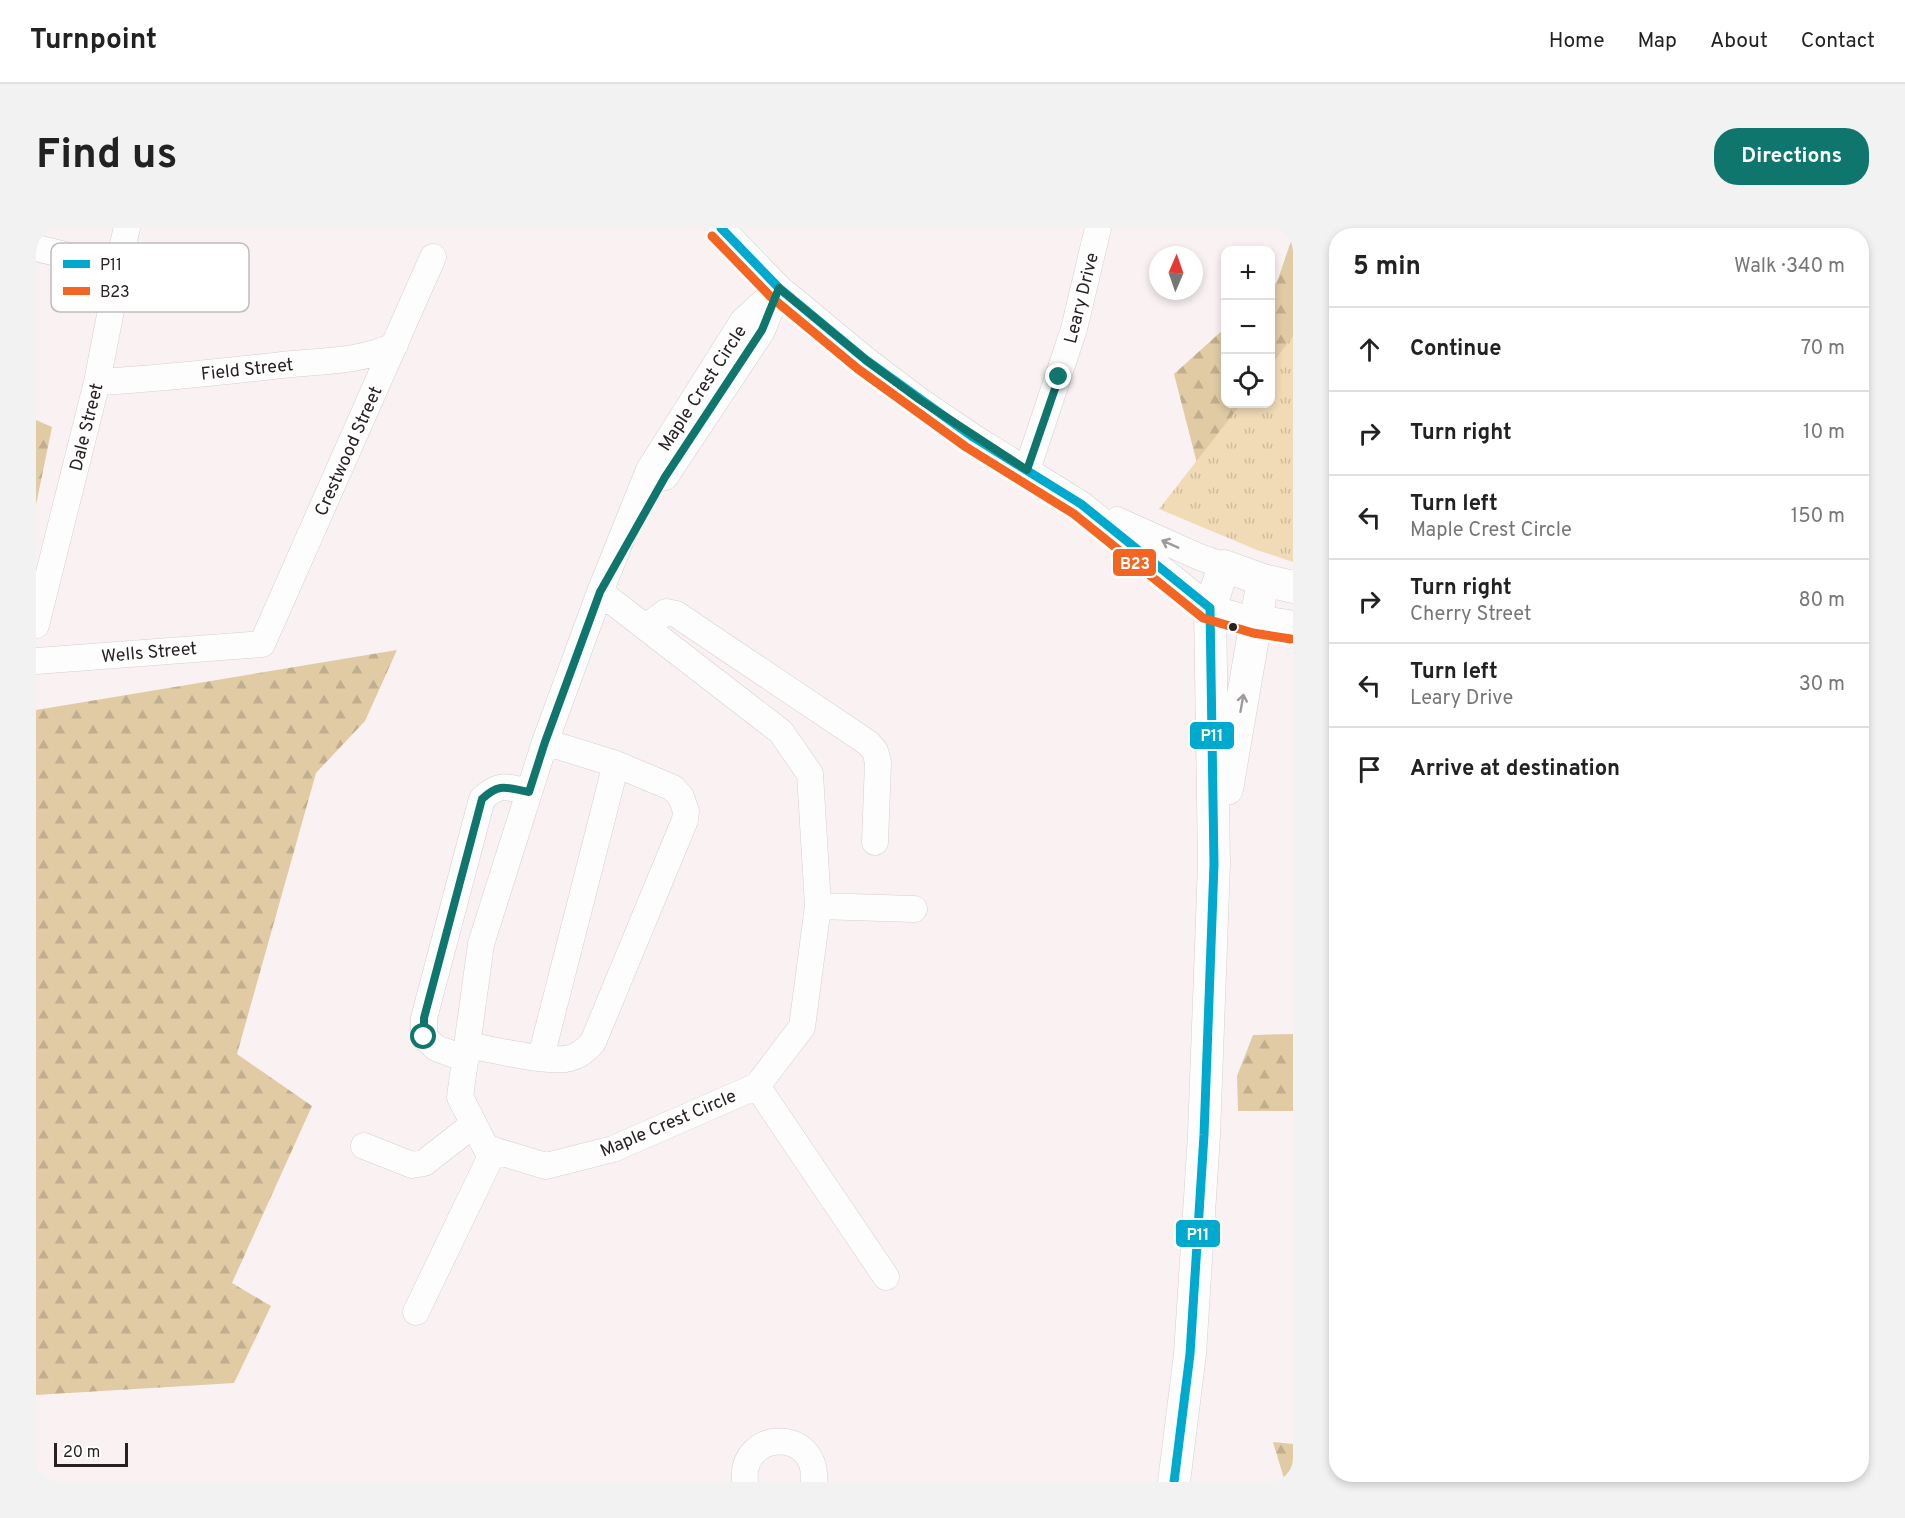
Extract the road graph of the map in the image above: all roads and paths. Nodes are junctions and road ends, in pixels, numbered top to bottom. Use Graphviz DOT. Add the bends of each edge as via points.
graph roads {
  1 [pos="127,228"];
  2 [pos="721,228"];
  3 [pos="1098,228"];
  4 [pos="123,243"];
  5 [pos="36,248"];
  6 [pos="51,252"];
  7 [pos="433,257"];
  8 [pos="779,288"];
  9 [pos="111,312"];
  10 [pos="395,345"];
  11 [pos="97,382"];
  12 [pos="1027,470"];
  13 [pos="1081,504"];
  14 [pos="1224,566"];
  15 [pos="1263,580"];
  16 [pos="1293,587"];
  17 [pos="600,592"];
  18 [pos="1210,608"];
  19 [pos="1256,621"];
  20 [pos="36,625"];
  21 [pos="647,626"];
  22 [pos="1293,627"];
  23 [pos="262,644"];
  24 [pos="36,661"];
  25 [pos="545,742"];
  26 [pos="616,765"];
  27 [pos="529,792"];
  28 [pos="875,842"];
  29 [pos="1214,864"];
  30 [pos="818,906"];
  31 [pos="914,909"];
  32 [pos="466,1052"];
  33 [pos="540,1058"];
  34 [pos="757,1086"];
  35 [pos="474,1124"];
  36 [pos="364,1146"];
  37 [pos="494,1150"];
  38 [pos="886,1277"];
  39 [pos="416,1312"];
  40 [pos="745,1482"];
  41 [pos="814,1482"];
  42 [pos="1174,1482"];
  1 -- 4 [label="street, Dale Street"];
  2 -- 8 [label="street"];
  3 -- 12 [label="street, Leary Drive" via="1074,329"];
  5 -- 6 [label="street"];
  7 -- 10 [label="street, Crestwood Street"];
  8 -- 12 [label="street" via="920,400"];
  8 -- 17 [label="street, Maple Crest Circle" via="762,330 665,477"];
  9 -- 11 [label="street, Dale Street"];
  10 -- 11 [label="street, Field Street" via="338,360"];
  10 -- 23 [label="street, Crestwood Street"];
  11 -- 20 [label="street, Dale Street"];
  12 -- 13 [label="street"];
  14 -- 13 [label="street, one-way"];
  13 -- 18 [label="street"];
  14 -- 15 [label="main road"];
  14 -- 18 [label="main road"];
  15 -- 16 [label="main road"];
  15 -- 19 [label="main road"];
  17 -- 21 [label="street, Maple Crest Circle"];
  17 -- 25 [label="street, Maple Crest Circle"];
  18 -- 19 [label="street"];
  18 -- 29 [label="main road"];
  19 -- 22 [label="main road"];
  29 -- 19 [label="main road, one-way"];
  21 -- 28 [label="street" via="666,612 676,614 868,743 878,762"];
  21 -- 30 [label="street, Maple Crest Circle" via="781,732 810,774"];
  23 -- 24 [label="street, Wells Street"];
  25 -- 26 [label="street"];
  25 -- 27 [label="street, Maple Crest Circle"];
  26 -- 33 [label="street"];
  26 -- 33 [label="street" via="674,788 681,797 686,820 593,1042 571,1058"];
  27 -- 32 [label="street, Maple Crest Circle" via="481,944"];
  27 -- 32 [label="street" via="500,786 482,799 424,1018 424,1037 436,1048"];
  29 -- 42 [label="main road" via="1193,1320"];
  30 -- 31 [label="street"];
  30 -- 34 [label="street, Maple Crest Circle" via="802,1027"];
  32 -- 33 [label="street"];
  32 -- 35 [label="street, Maple Crest Circle" via="460,1097"];
  34 -- 37 [label="street, Maple Crest Circle" via="612,1149 546,1166"];
  34 -- 38 [label="street"];
  35 -- 36 [label="street" via="424,1163 412,1165"];
  35 -- 37 [label="street, Maple Crest Circle" via="486,1148"];
  37 -- 39 [label="street"];
  40 -- 41 [label="street" via="747,1464 755,1451 769,1442 784,1441 799,1446 810,1458"];
}
